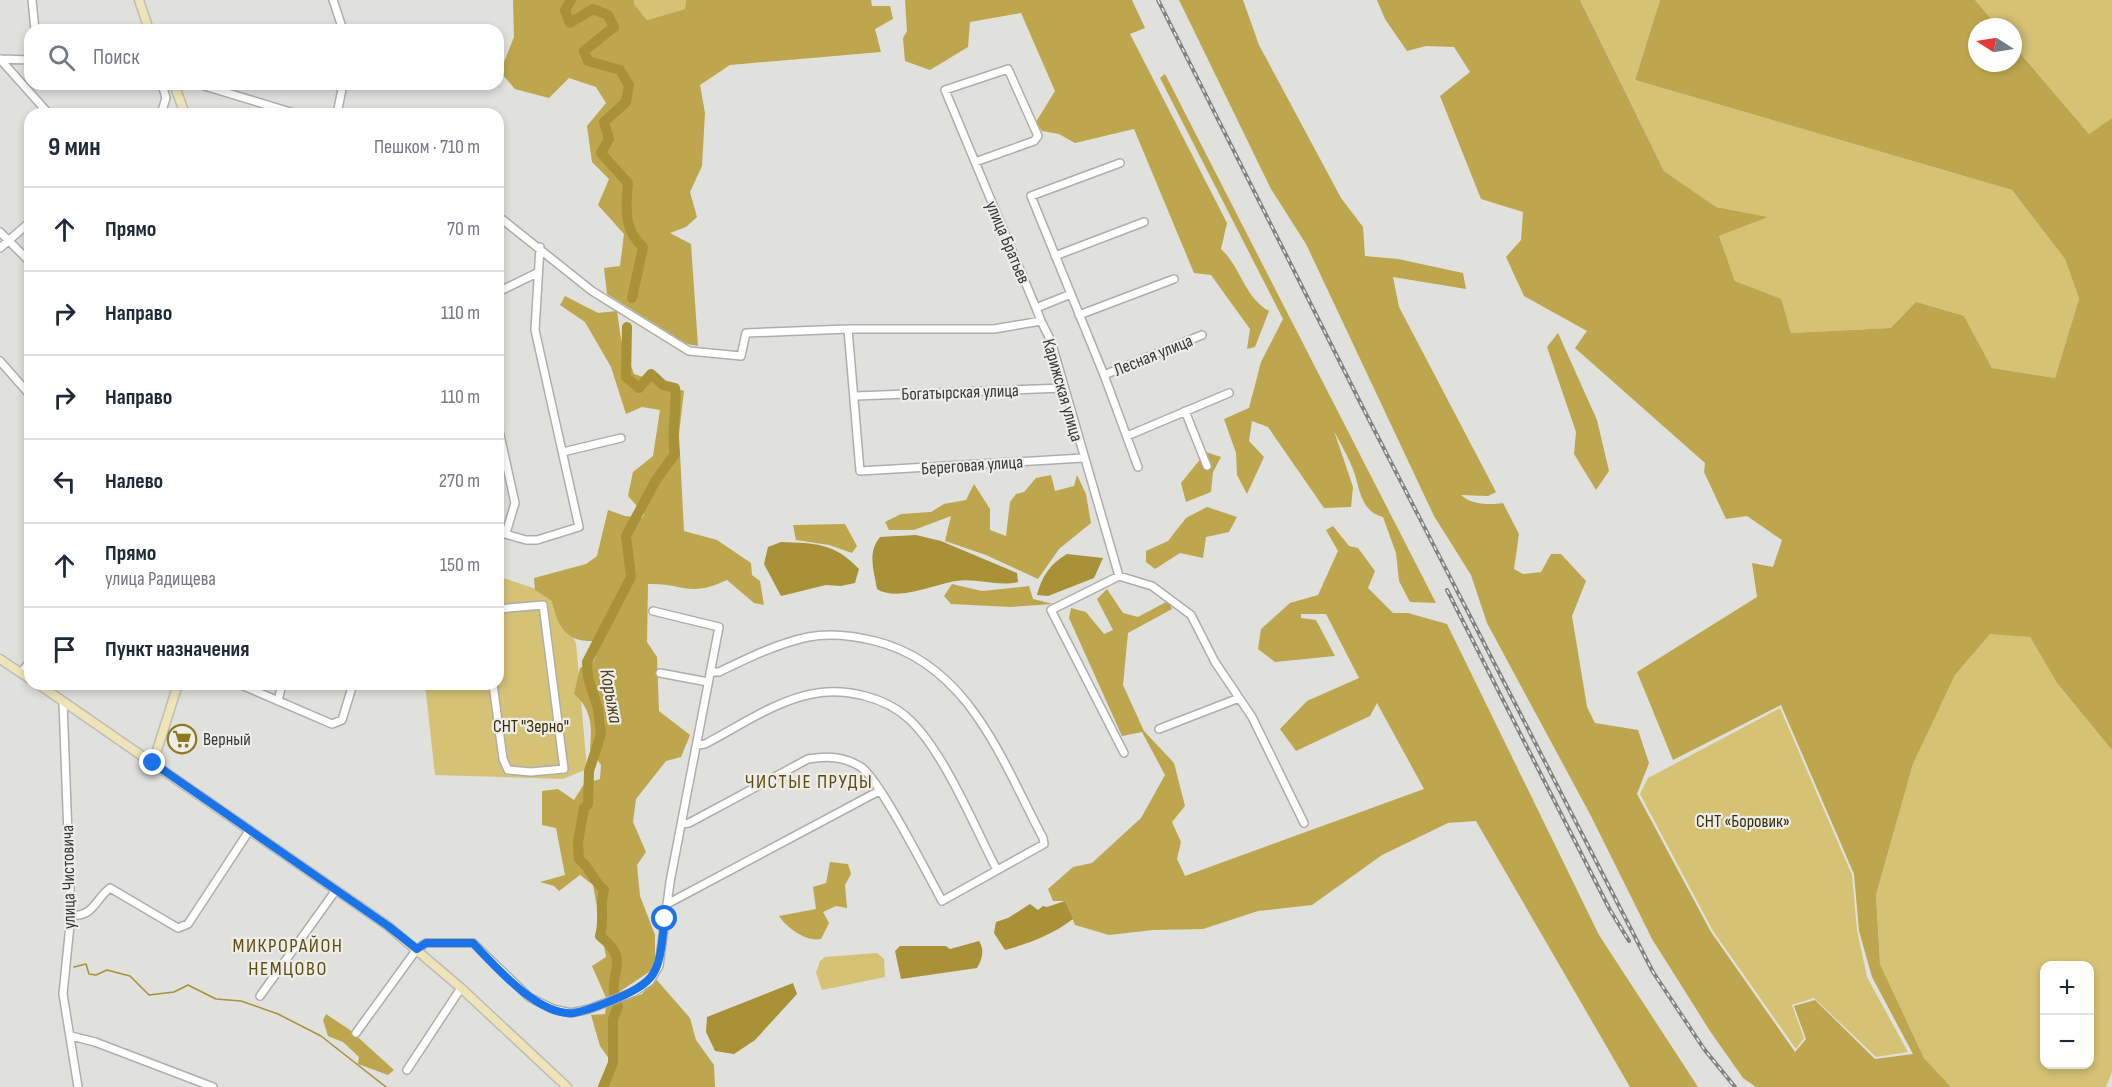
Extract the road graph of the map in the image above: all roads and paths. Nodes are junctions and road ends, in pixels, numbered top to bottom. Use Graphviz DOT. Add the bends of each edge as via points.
graph roads {
  1 [pos="32,0"];
  2 [pos="139,0"];
  3 [pos="333,0"];
  4 [pos="35,24"];
  5 [pos="146,24"];
  6 [pos="341,24"];
  7 [pos="0,59"];
  8 [pos="24,60"];
  9 [pos="24,86"];
  10 [pos="28,90"];
  11 [pos="164,90"];
  12 [pos="176,90"];
  13 [pos="218,90"];
  14 [pos="342,90"];
  15 [pos="44,108"];
  16 [pos="163,108"];
  17 [pos="183,108"];
  18 [pos="277,108"];
  19 [pos="338,108"];
  20 [pos="975,162"];
  21 [pos="1120,163"];
  22 [pos="504,221"];
  23 [pos="1144,222"];
  24 [pos="24,227"];
  25 [pos="0,232"];
  26 [pos="8,241"];
  27 [pos="0,248"];
  28 [pos="540,248"];
  29 [pos="24,256"];
  30 [pos="1055,256"];
  31 [pos="537,273"];
  32 [pos="1174,279"];
  33 [pos="504,289"];
  34 [pos="1071,294"];
  35 [pos="1036,308"];
  36 [pos="1080,315"];
  37 [pos="1041,321"];
  38 [pos="848,329"];
  39 [pos="1202,335"];
  40 [pos="0,361"];
  41 [pos="1104,375"];
  42 [pos="24,388"];
  43 [pos="1064,388"];
  44 [pos="1229,393"];
  45 [pos="856,396"];
  46 [pos="1185,411"];
  47 [pos="1127,435"];
  48 [pos="621,438"];
  49 [pos="563,452"];
  50 [pos="504,453"];
  51 [pos="1083,458"];
  52 [pos="1207,465"];
  53 [pos="1138,467"];
  54 [pos="504,528"];
  55 [pos="504,533"];
  56 [pos="1119,576"];
  57 [pos="504,608"];
  58 [pos="652,611"];
  59 [pos="0,658"];
  60 [pos="24,669"];
  61 [pos="710,672"];
  62 [pos="21,673"];
  63 [pos="660,673"];
  64 [pos="24,675"];
  65 [pos="708,682"];
  66 [pos="46,690"];
  67 [pos="176,690"];
  68 [pos="253,690"];
  69 [pos="281,690"];
  70 [pos="351,690"];
  71 [pos="494,690"];
  72 [pos="1239,699"];
  73 [pos="278,701"];
  74 [pos="63,702"];
  75 [pos="1159,729"];
  76 [pos="697,745"];
  77 [pos="1124,753"];
  78 [pos="153,763"];
  79 [pos="879,791"];
  80 [pos="1304,823"];
  81 [pos="682,824"];
  82 [pos="249,831"];
  83 [pos="997,870"];
  84 [pos="336,890"];
  85 [pos="667,904"];
  86 [pos="71,915"];
  87 [pos="417,949"];
  88 [pos="461,988"];
  89 [pos="260,996"];
  90 [pos="357,1033"];
  91 [pos="71,1036"];
  92 [pos="407,1070"];
  93 [pos="78,1087"];
  94 [pos="213,1087"];
  95 [pos="567,1087"];
  1 -- 4 [label="street"];
  2 -- 5 [label="main road"];
  3 -- 6 [label="street"];
  7 -- 8 [label="street"];
  7 -- 9 [label="street"];
  10 -- 15 [label="street"];
  11 -- 16 [label="street"];
  12 -- 17 [label="main road"];
  13 -- 18 [label="street"];
  14 -- 19 [label="street"];
  20 -- 20 [label="street, улица Братьев" via="945,90 1008,69 1038,136 1034,141"];
  20 -- 35 [label="street, улица Братьев"];
  21 -- 30 [label="street, Лесная улица" via="1031,196"];
  22 -- 28 [label="street"];
  23 -- 30 [label="street"];
  24 -- 26 [label="street"];
  25 -- 26 [label="street"];
  26 -- 27 [label="street"];
  26 -- 29 [label="street"];
  28 -- 31 [label="street"];
  28 -- 38 [label="street, Карижская улица" via="591,291 689,351 741,356 746,333"];
  30 -- 34 [label="street, Лесная улица"];
  31 -- 33 [label="street"];
  31 -- 49 [label="street" via="535,330"];
  32 -- 36 [label="street"];
  34 -- 35 [label="street"];
  34 -- 36 [label="street, Лесная улица"];
  35 -- 37 [label="street, улица Братьев"];
  36 -- 41 [label="street, Лесная улица"];
  37 -- 38 [label="street, Карижская улица" via="994,329"];
  37 -- 43 [label="street, Карижская улица"];
  38 -- 45 [label="street"];
  39 -- 41 [label="street, Лесная улица"];
  40 -- 42 [label="street"];
  41 -- 47 [label="street, Лесная улица"];
  43 -- 45 [label="street, Богатырская улица"];
  43 -- 51 [label="street, Карижская улица"];
  44 -- 46 [label="street"];
  45 -- 51 [label="street, Береговая улица" via="860,471"];
  46 -- 47 [label="street"];
  46 -- 52 [label="street"];
  47 -- 53 [label="street, Лесная улица"];
  48 -- 49 [label="street"];
  49 -- 55 [label="street" via="579,527 537,540"];
  50 -- 54 [label="street" via="515,503"];
  51 -- 56 [label="street, Карижская улица"];
  56 -- 72 [label="street" via="1152,586 1191,615"];
  56 -- 77 [label="street" via="1051,610"];
  57 -- 71 [label="street" via="543,605 564,769 508,770 503,759"];
  58 -- 61 [label="street" via="719,627"];
  59 -- 62 [label="main road"];
  60 -- 62 [label="street"];
  61 -- 65 [label="street"];
  61 -- 83 [label="street" via="719,672 779,644 830,635 890,644 938,671 975,711 1043,838 1044,844"];
  62 -- 64 [label="main road"];
  63 -- 65 [label="street"];
  65 -- 76 [label="street"];
  66 -- 74 [label="main road"];
  67 -- 78 [label="main road"];
  68 -- 73 [label="street"];
  69 -- 73 [label="street"];
  70 -- 73 [label="street" via="342,720 332,724"];
  72 -- 75 [label="street"];
  72 -- 80 [label="street" via="1252,717"];
  74 -- 78 [label="main road"];
  74 -- 86 [label="street, улица Чистовича"];
  76 -- 81 [label="street"];
  76 -- 83 [label="street" via="810,694 830,691 871,699 896,710 921,733"];
  78 -- 82 [label="main road"];
  79 -- 81 [label="street" via="872,777 847,760 827,756 808,759"];
  79 -- 83 [label="street" via="942,901"];
  79 -- 85 [label="street"];
  81 -- 85 [label="street"];
  82 -- 84 [label="main road"];
  82 -- 86 [label="street" via="188,924 178,928 110,888 93,908 81,916"];
  84 -- 87 [label="main road"];
  84 -- 89 [label="street"];
  85 -- 87 [label="street" via="658,966 650,981 634,992 589,1010 571,1013 529,997 473,943 426,943"];
  86 -- 91 [label="street, улица Чистовича" via="63,994"];
  87 -- 88 [label="main road"];
  87 -- 90 [label="street"];
  88 -- 92 [label="street"];
  88 -- 95 [label="main road"];
  91 -- 93 [label="street, улица Чистовича"];
  91 -- 94 [label="street"];
}
